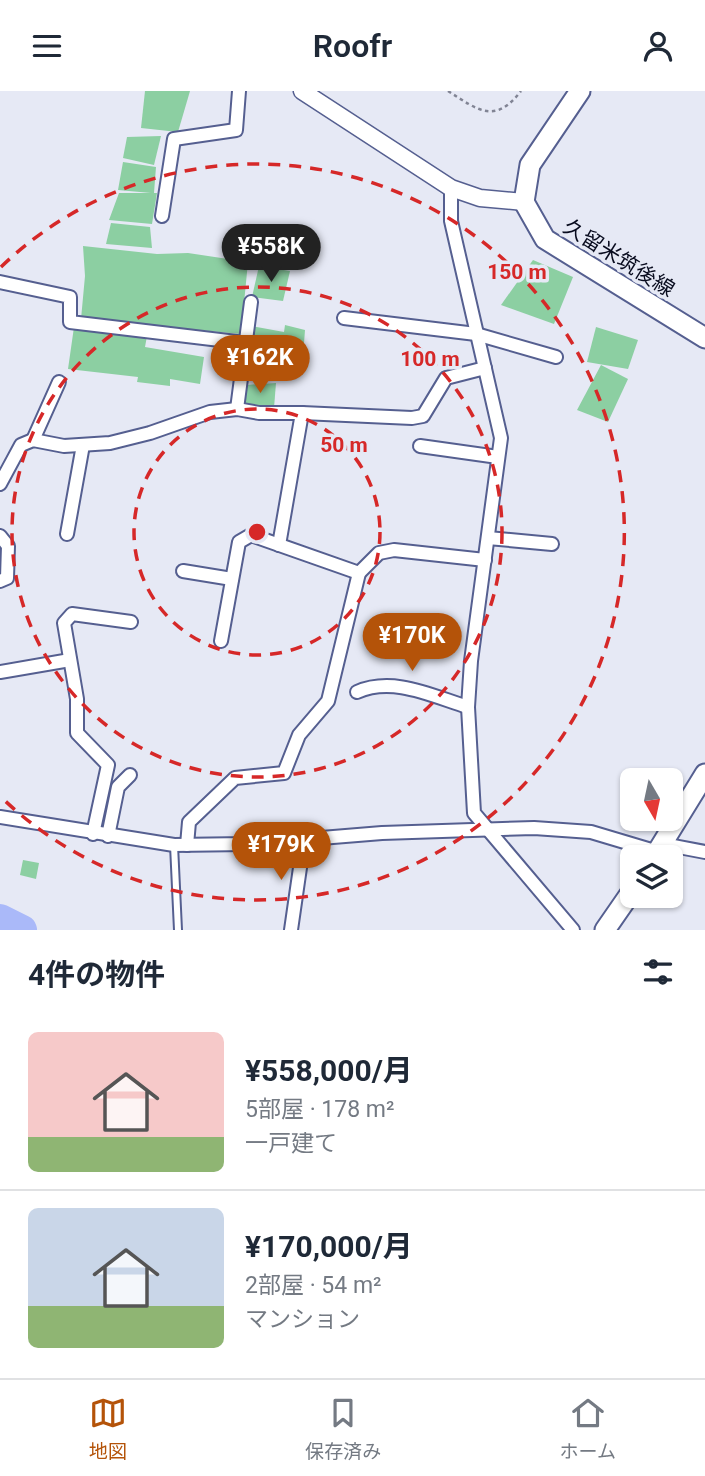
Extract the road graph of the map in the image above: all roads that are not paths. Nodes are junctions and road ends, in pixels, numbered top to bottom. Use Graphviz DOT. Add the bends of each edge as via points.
graph roads {
  1 [pos="239,91"];
  2 [pos="302,91"];
  3 [pos="580,91"];
  4 [pos="451,188"];
  5 [pos="524,202"];
  6 [pos="162,216"];
  7 [pos="0,282"];
  8 [pos="251,302"];
  9 [pos="344,318"];
  10 [pos="477,335"];
  11 [pos="705,338"];
  12 [pos="245,343"];
  13 [pos="556,357"];
  14 [pos="485,368"];
  15 [pos="58,382"];
  16 [pos="237,409"];
  17 [pos="302,414"];
  18 [pos="33,440"];
  19 [pos="83,445"];
  20 [pos="420,446"];
  21 [pos="498,457"];
  22 [pos="0,484"];
  23 [pos="67,534"];
  24 [pos="0,536"];
  25 [pos="488,538"];
  26 [pos="552,544"];
  27 [pos="279,545"];
  28 [pos="485,560"];
  29 [pos="183,571"];
  30 [pos="359,573"];
  31 [pos="232,579"];
  32 [pos="0,581"];
  33 [pos="131,622"];
  34 [pos="221,641"];
  35 [pos="70,660"];
  36 [pos="0,672"];
  37 [pos="357,692"];
  38 [pos="468,707"];
  39 [pos="705,774"];
  40 [pos="130,775"];
  41 [pos="0,817"];
  42 [pos="485,829"];
  43 [pos="93,834"];
  44 [pos="108,837"];
  45 [pos="304,840"];
  46 [pos="180,845"];
  47 [pos="637,845"];
  48 [pos="662,845"];
  49 [pos="683,852"];
  50 [pos="705,852"];
  51 [pos="620,908"];
  52 [pos="178,930"];
  53 [pos="291,930"];
  54 [pos="573,930"];
  55 [pos="605,930"];
  1 -- 6 [label="street" via="236,130 174,139"];
  2 -- 4 [label="street"];
  3 -- 5 [label="main road" via="530,166"];
  4 -- 5 [label="street" via="480,198"];
  4 -- 10 [label="street" via="451,222"];
  5 -- 11 [label="main road, 久留米筑後線" via="545,239"];
  7 -- 12 [label="street" via="70,297 70,322"];
  8 -- 12 [label="street"];
  9 -- 10 [label="street"];
  10 -- 13 [label="street"];
  10 -- 14 [label="street"];
  12 -- 16 [label="street"];
  14 -- 17 [label="street" via="446,378 423,415 412,418"];
  14 -- 21 [label="street" via="501,438"];
  15 -- 18 [label="street"];
  16 -- 17 [label="street"];
  16 -- 19 [label="street" via="210,411 150,433"];
  17 -- 27 [label="street"];
  18 -- 19 [label="street"];
  18 -- 22 [label="street" via="21,445"];
  19 -- 23 [label="street"];
  20 -- 21 [label="street"];
  21 -- 25 [label="street"];
  24 -- 32 [label="street" via="8,546 7,578"];
  25 -- 26 [label="street"];
  25 -- 28 [label="street"];
  27 -- 30 [label="street"];
  27 -- 31 [label="street" via="251,535 239,542"];
  28 -- 30 [label="street" via="394,550 379,553"];
  28 -- 38 [label="street"];
  29 -- 31 [label="street"];
  30 -- 46 [label="street" via="328,701 299,735 284,772 235,778 189,822"];
  31 -- 34 [label="street"];
  33 -- 35 [label="street" via="72,614 64,623"];
  35 -- 36 [label="street"];
  35 -- 43 [label="street" via="77,733 108,765"];
  37 -- 38 [label="street" via="391,684"];
  38 -- 42 [label="street" via="474,813"];
  39 -- 48 [label="main road"];
  40 -- 44 [label="street" via="118,787"];
  41 -- 43 [label="street"];
  42 -- 45 [label="street"];
  42 -- 47 [label="street" via="591,832"];
  42 -- 54 [label="street"];
  43 -- 44 [label="street"];
  44 -- 46 [label="street"];
  45 -- 46 [label="street"];
  45 -- 53 [label="street"];
  46 -- 52 [label="lane"];
  49 -- 50 [label="street"];
  51 -- 55 [label="main road"];
}
